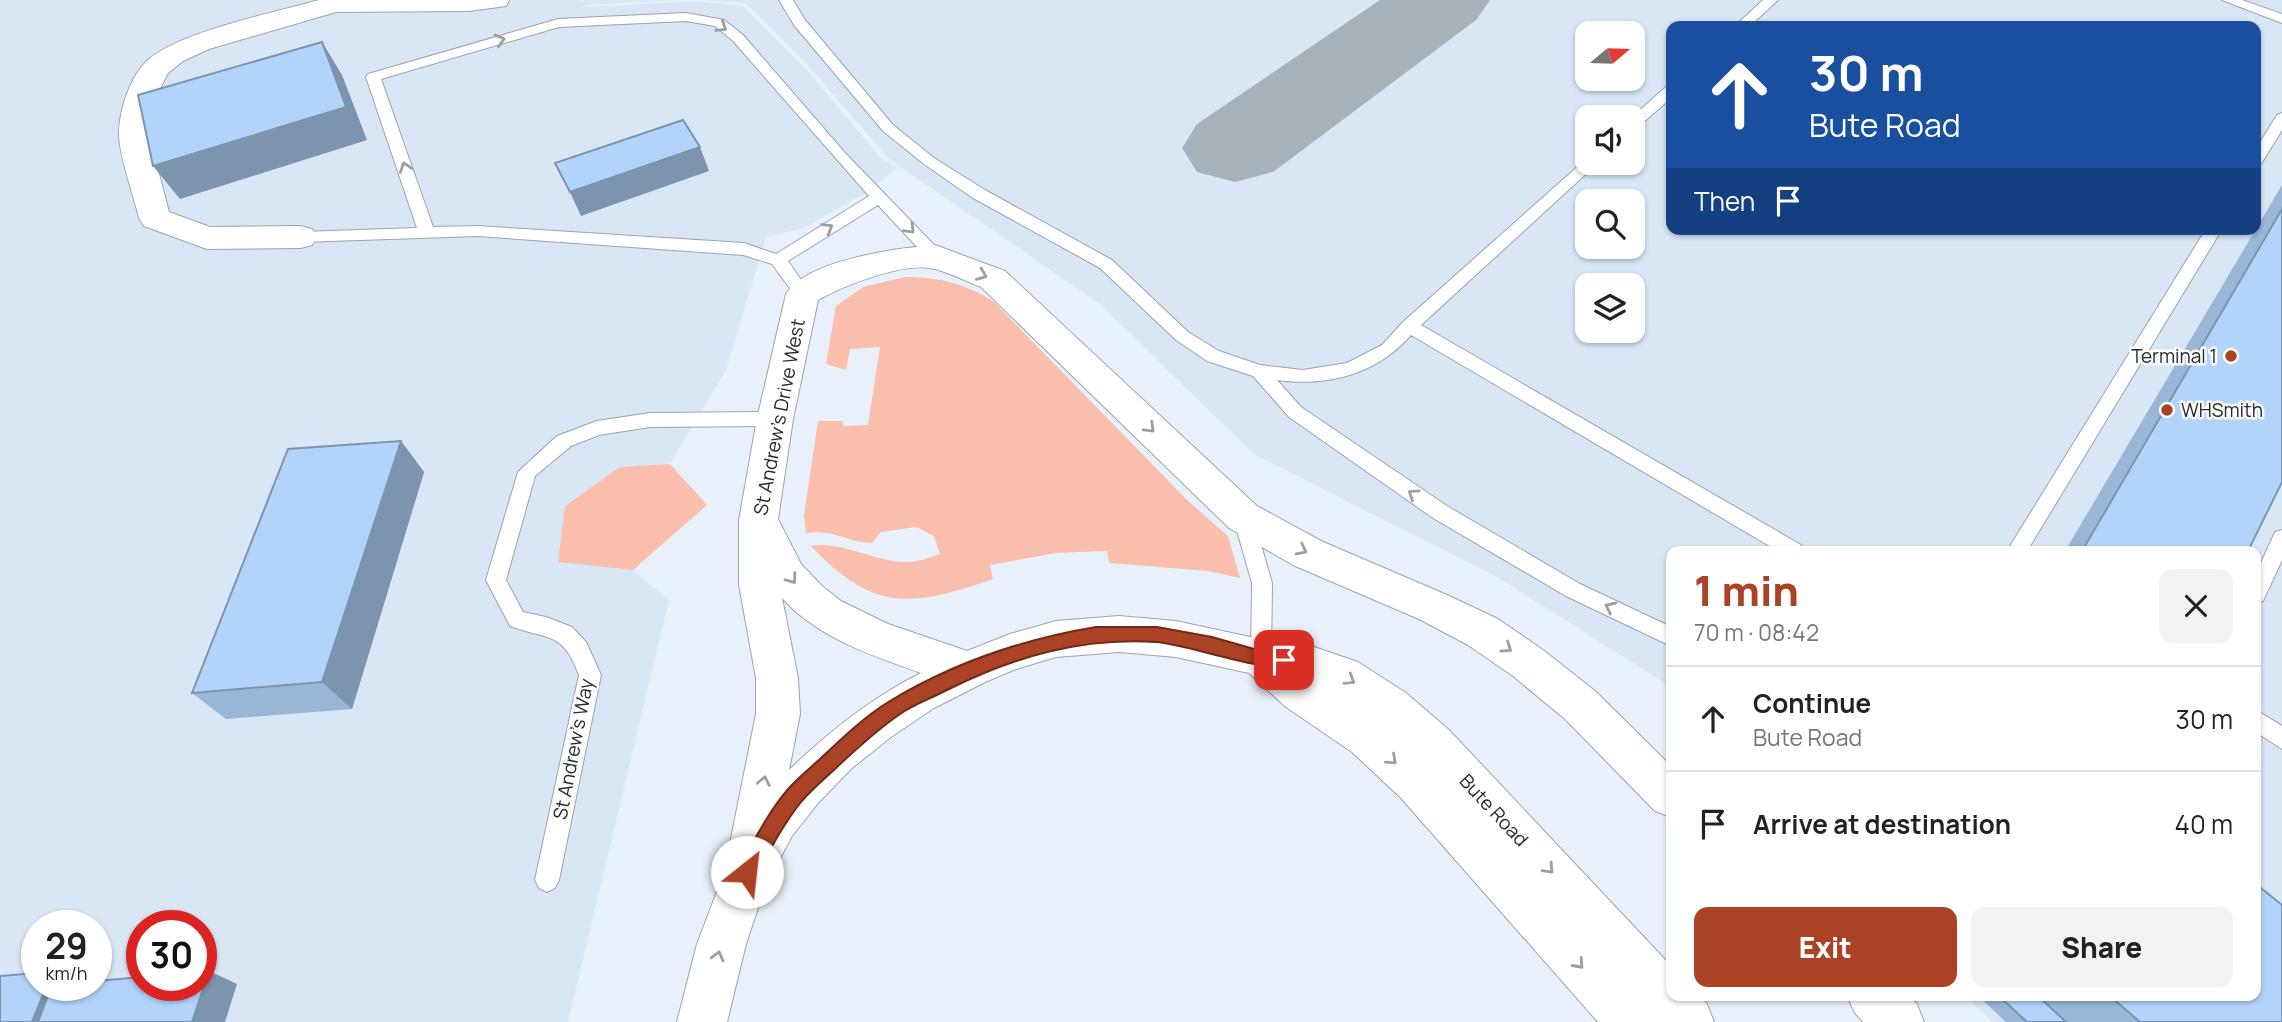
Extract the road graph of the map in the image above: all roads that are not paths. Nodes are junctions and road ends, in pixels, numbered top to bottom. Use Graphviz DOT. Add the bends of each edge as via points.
graph roads {
  1 [pos="496,0"];
  2 [pos="786,0"];
  3 [pos="1771,0"];
  4 [pos="2229,0"];
  5 [pos="342,2"];
  6 [pos="2282,19"];
  7 [pos="1748,21"];
  8 [pos="1666,94"];
  9 [pos="1645,113"];
  10 [pos="2282,118"];
  11 [pos="2261,153"];
  12 [pos="1577,175"];
  13 [pos="879,197"];
  14 [pos="427,232"];
  15 [pos="2210,235"];
  16 [pos="302,237"];
  17 [pos="935,256"];
  18 [pos="778,260"];
  19 [pos="803,294"];
  20 [pos="1409,326"];
  21 [pos="1259,371"];
  22 [pos="775,419"];
  23 [pos="1243,516"];
  24 [pos="758,520"];
  25 [pos="2282,538"];
  26 [pos="1785,546"];
  27 [pos="2020,546"];
  28 [pos="2261,584"];
  29 [pos="1666,635"];
  30 [pos="1261,658"];
  31 [pos="969,670"];
  32 [pos="2261,724"];
  33 [pos="2282,739"];
  34 [pos="1666,791"];
  35 [pos="747,872"];
  36 [pos="547,880"];
  37 [pos="1666,997"];
  38 [pos="1670,1001"];
  39 [pos="1877,1001"];
  40 [pos="702,1022"];
  41 [pos="1631,1022"];
  42 [pos="1689,1022"];
  43 [pos="1899,1022"];
  1 -- 5 [label="street" via="469,4"];
  2 -- 21 [label="lane" via="799,22 888,128 929,161 1106,264 1182,336 1213,356"];
  3 -- 7 [label="lane"];
  4 -- 6 [label="lane"];
  5 -- 16 [label="street" via="199,43 173,55 156,68 140,98 134,135 155,218 207,238"];
  8 -- 9 [label="lane"];
  10 -- 11 [label="lane"];
  12 -- 20 [label="lane"];
  14 -- 13 [label="lane, one-way" via="373,77 558,23 686,17 719,23 738,38"];
  13 -- 17 [label="lane, one-way"];
  18 -- 13 [label="lane, one-way"];
  14 -- 16 [label="lane"];
  14 -- 18 [label="lane" via="744,249"];
  15 -- 27 [label="lane"];
  17 -- 19 [label="street" via="884,261 831,278"];
  17 -- 23 [label="street, one-way" via="993,279"];
  18 -- 19 [label="lane"];
  19 -- 22 [label="street, St Andrew's Drive West"];
  20 -- 21 [label="lane" via="1388,350 1351,369 1303,377"];
  20 -- 26 [label="lane"];
  29 -- 21 [label="lane, one-way" via="1573,590 1440,512 1295,412"];
  22 -- 24 [label="street, St Andrew's Drive West"];
  22 -- 36 [label="lane, St Andrew's Way" via="650,420 597,428 564,441 527,472 496,580 517,620 555,626 579,645 590,675"];
  23 -- 30 [label="lane" via="1262,583"];
  23 -- 34 [label="street, one-way" via="1307,553 1483,632 1580,705"];
  24 -- 31 [label="street, one-way" via="792,583 831,617"];
  35 -- 24 [label="street, St Andrew's Drive West, one-way" via="778,714 777,678 759,585"];
  25 -- 28 [label="lane"];
  30 -- 31 [label="street, Bute Road" via="1157,635 1096,634 1036,646"];
  30 -- 37 [label="street, Bute Road, one-way" via="1307,661 1342,674 1393,708 1443,754"];
  30 -- 41 [label="street, Bute Road, one-way" via="1301,694 1367,738 1417,783"];
  31 -- 35 [label="street, St Andrew's Drive West" via="895,707 842,751 796,794"];
  32 -- 33 [label="lane"];
  40 -- 35 [label="street, St Andrew's Drive West, one-way" via="729,915"];
  38 -- 42 [label="street, Bute Road, one-way"];
  39 -- 43 [label="street"];
}
